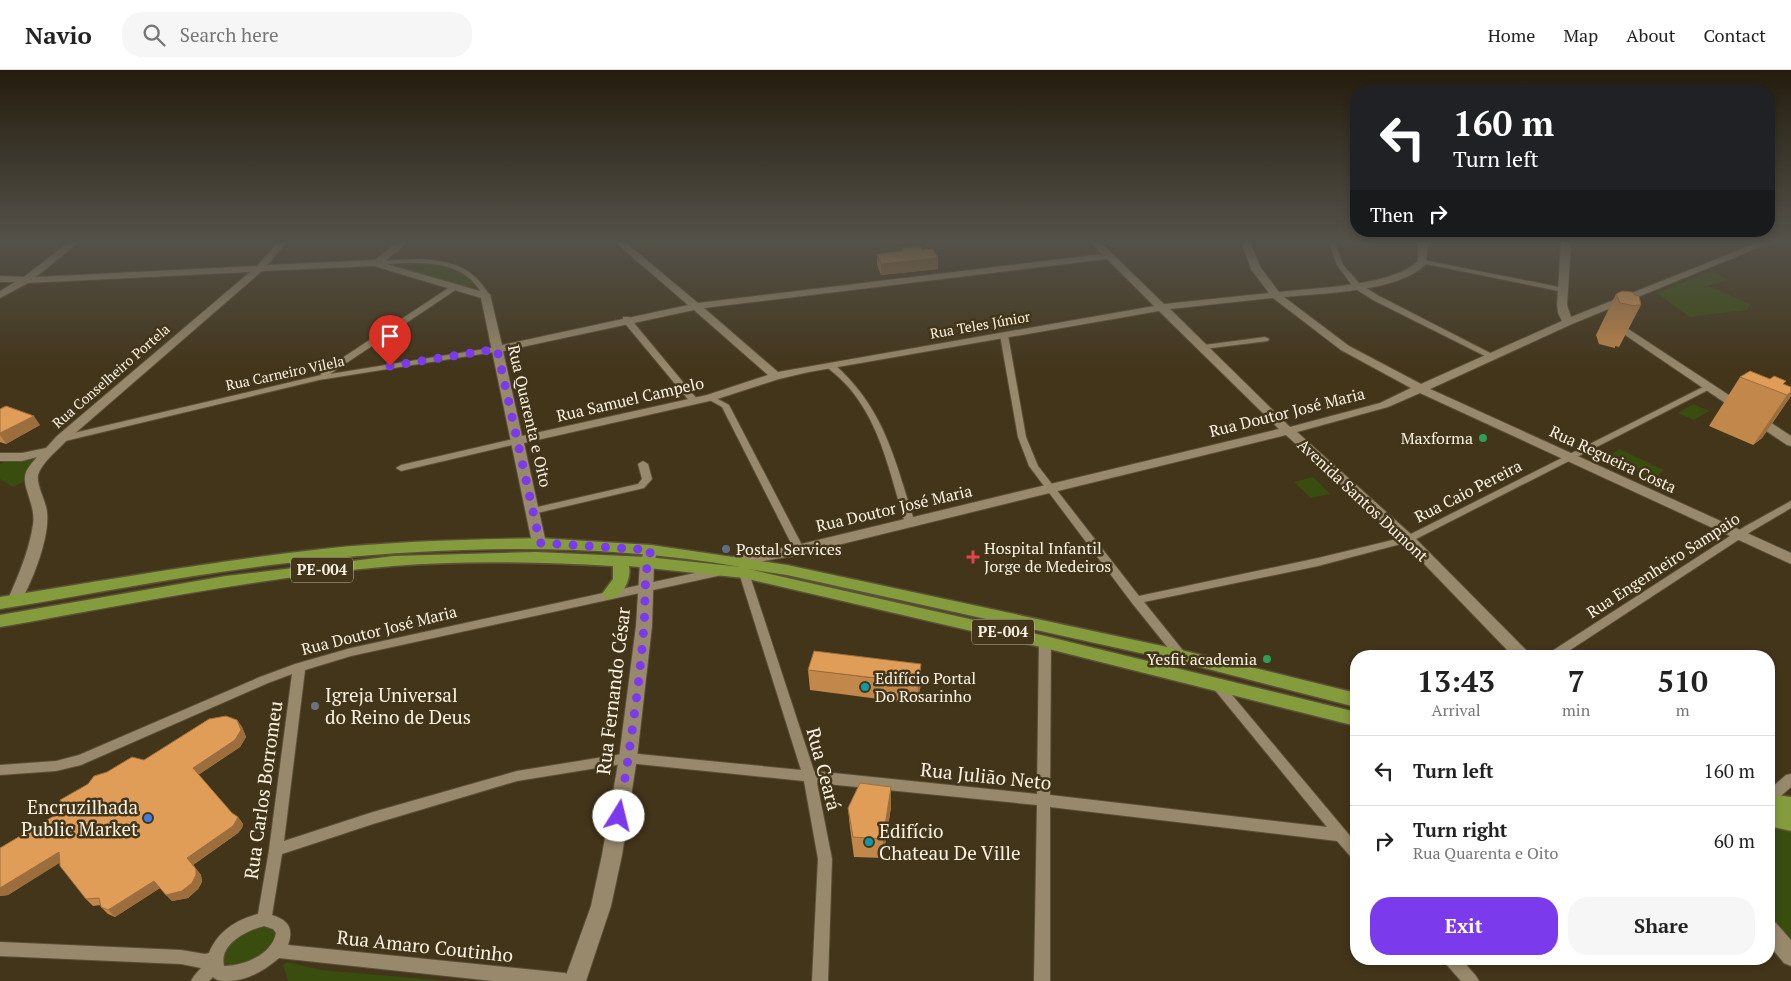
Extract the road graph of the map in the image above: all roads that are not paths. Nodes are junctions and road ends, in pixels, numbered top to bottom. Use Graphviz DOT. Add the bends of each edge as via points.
graph roads {
  1 [pos="18,285"];
  2 [pos="241,285"];
  3 [pos="451,285"];
  4 [pos="481,285"];
  5 [pos="671,285"];
  6 [pos="874,285"];
  7 [pos="1139,285"];
  8 [pos="1268,285"];
  9 [pos="1365,285"];
  10 [pos="1536,285"];
  11 [pos="1564,285"];
  12 [pos="1665,285"];
  13 [pos="456,286"];
  14 [pos="1357,286"];
  15 [pos="1564,290"];
  16 [pos="0,295"];
  17 [pos="486,296"];
  18 [pos="1277,296"];
  19 [pos="696,306"];
  20 [pos="1163,308"];
  21 [pos="1598,312"];
  22 [pos="1566,318"];
  23 [pos="626,319"];
  24 [pos="1004,336"];
  25 [pos="1265,339"];
  26 [pos="1204,347"];
  27 [pos="497,349"];
  28 [pos="1492,356"];
  29 [pos="849,363"];
  30 [pos="831,366"];
  31 [pos="844,375"];
  32 [pos="776,376"];
  33 [pos="319,378"];
  34 [pos="1710,387"];
  35 [pos="1421,389"];
  36 [pos="728,392"];
  37 [pos="710,398"];
  38 [pos="694,401"];
  39 [pos="725,405"];
  40 [pos="1288,431"];
  41 [pos="60,439"];
  42 [pos="518,441"];
  43 [pos="1791,442"];
  44 [pos="48,451"];
  45 [pos="1569,456"];
  46 [pos="0,457"];
  47 [pos="643,464"];
  48 [pos="401,468"];
  49 [pos="1050,489"];
  50 [pos="1791,504"];
  51 [pos="533,511"];
  52 [pos="910,523"];
  53 [pos="1738,535"];
  54 [pos="1408,539"];
  55 [pos="540,543"];
  56 [pos="796,550"];
  57 [pos="649,556"];
  58 [pos="619,560"];
  59 [pos="1791,560"];
  60 [pos="734,568"];
  61 [pos="787,570"];
  62 [pos="645,587"];
  63 [pos="610,594"];
  64 [pos="1136,600"];
  65 [pos="7,602"];
  66 [pos="0,620"];
  67 [pos="1045,642"];
  68 [pos="1516,650"];
  69 [pos="1562,650"];
  70 [pos="1181,656"];
  71 [pos="299,667"];
  72 [pos="1218,686"];
  73 [pos="1350,698"];
  74 [pos="1350,719"];
  75 [pos="628,758"];
  76 [pos="1,771"];
  77 [pos="809,776"];
  78 [pos="1791,779"];
  79 [pos="1775,793"];
  80 [pos="1043,800"];
  81 [pos="1775,803"];
  82 [pos="1791,806"];
  83 [pos="1775,818"];
  84 [pos="1791,822"];
  85 [pos="1340,835"];
  86 [pos="1350,846"];
  87 [pos="276,850"];
  88 [pos="264,919"];
  89 [pos="1775,937"];
  90 [pos="0,949"];
  91 [pos="280,951"];
  92 [pos="1791,956"];
  93 [pos="215,962"];
  94 [pos="1456,965"];
  95 [pos="258,977"];
  96 [pos="233,980"];
  97 [pos="199,981"];
  98 [pos="565,981"];
  99 [pos="575,981"];
  100 [pos="820,981"];
  101 [pos="1042,981"];
  102 [pos="1471,981"];
  1 -- 16 [label="street"];
  2 -- 41 [label="street, Rua Conselheiro Portela"];
  3 -- 13 [label="street, Rua Quarenta e Oito"];
  4 -- 17 [label="street, Rua Quarenta e Oito"];
  5 -- 19 [label="street"];
  6 -- 19 [label="street, Rua Carneiro Vilela"];
  7 -- 20 [label="street, Avenida Santos Dumont"];
  8 -- 18 [label="street"];
  9 -- 14 [label="street, Rua Teles Júnior"];
  10 -- 15 [label="street"];
  11 -- 15 [label="street"];
  12 -- 21 [label="street, Rua Doutor José Maria"];
  13 -- 17 [label="street, Rua Quarenta e Oito"];
  13 -- 33 [label="street"];
  14 -- 18 [label="street, Rua Teles Júnior"];
  14 -- 28 [label="street"];
  15 -- 22 [label="street"];
  17 -- 27 [label="street, Rua Quarenta e Oito"];
  18 -- 20 [label="street, Rua Teles Júnior"];
  18 -- 35 [label="street" via="1345,348"];
  19 -- 23 [label="street, Rua Carneiro Vilela"];
  19 -- 32 [label="street"];
  20 -- 24 [label="street, Rua Teles Júnior"];
  20 -- 26 [label="street, Avenida Santos Dumont"];
  21 -- 22 [label="street, Rua Doutor José Maria" via="1579,319"];
  21 -- 34 [label="street"];
  22 -- 28 [label="street, Rua Doutor José Maria"];
  23 -- 27 [label="street, Rua Carneiro Vilela"];
  23 -- 38 [label="street"];
  24 -- 29 [label="street, Rua Teles Júnior"];
  24 -- 49 [label="street" via="1022,436 1034,466"];
  25 -- 26 [label="street"];
  26 -- 40 [label="street, Avenida Santos Dumont"];
  27 -- 33 [label="street, Rua Carneiro Vilela"];
  27 -- 42 [label="street, Rua Quarenta e Oito"];
  28 -- 35 [label="street, Rua Doutor José Maria"];
  29 -- 30 [label="street, Rua Teles Júnior"];
  29 -- 31 [label="street"];
  30 -- 31 [label="street"];
  30 -- 32 [label="street, Rua Teles Júnior"];
  31 -- 52 [label="street" via="860,392 872,414"];
  32 -- 36 [label="street, Rua Samuel Campelo"];
  33 -- 41 [label="street, Rua Carneiro Vilela"];
  34 -- 43 [label="street"];
  34 -- 45 [label="street, Rua Caio Pereira"];
  35 -- 40 [label="street, Rua Doutor José Maria" via="1384,405"];
  35 -- 45 [label="street, Rua Regueira Costa"];
  36 -- 37 [label="street, Rua Samuel Campelo"];
  36 -- 39 [label="street"];
  37 -- 38 [label="street, Rua Samuel Campelo"];
  37 -- 39 [label="street"];
  38 -- 42 [label="street, Rua Samuel Campelo"];
  39 -- 56 [label="street"];
  40 -- 49 [label="street, Rua Doutor José Maria"];
  40 -- 54 [label="street, Avenida Santos Dumont"];
  41 -- 44 [label="street, Rua Conselheiro Portela"];
  42 -- 48 [label="street, Rua Samuel Campelo"];
  42 -- 51 [label="street, Rua Quarenta e Oito"];
  44 -- 46 [label="street" via="22,457"];
  44 -- 65 [label="street, Rua Conselheiro Portela" via="31,477 41,515 30,564 24,580"];
  45 -- 53 [label="street, Rua Regueira Costa"];
  45 -- 54 [label="street, Rua Caio Pereira"];
  47 -- 51 [label="street" via="647,479 641,486"];
  49 -- 52 [label="street, Rua Doutor José Maria"];
  49 -- 64 [label="street"];
  50 -- 53 [label="street, Rua Engenheiro Sampaio"];
  51 -- 55 [label="street, Rua Quarenta e Oito"];
  52 -- 56 [label="street, Rua Doutor José Maria"];
  53 -- 59 [label="street, Rua Regueira Costa"];
  53 -- 69 [label="street, Rua Engenheiro Sampaio"];
  54 -- 64 [label="street, Rua Caio Pereira" via="1318,562"];
  54 -- 68 [label="street, Avenida Santos Dumont"];
  55 -- 57 [label="main road, PE-004"];
  55 -- 65 [label="main road, PE-004" via="325,554"];
  56 -- 60 [label="street, Rua Doutor José Maria"];
  56 -- 61 [label="street"];
  57 -- 58 [label="main road, PE-004"];
  57 -- 60 [label="main road, PE-004"];
  57 -- 62 [label="street, Rua Fernando César"];
  58 -- 63 [label="main road" via="623,577"];
  58 -- 66 [label="main road, PE-004" via="536,557 394,561 226,581"];
  60 -- 61 [label="main road, PE-004"];
  60 -- 62 [label="street, Rua Doutor José Maria"];
  60 -- 67 [label="main road, PE-004"];
  60 -- 77 [label="street, Rua Ceará"];
  61 -- 70 [label="main road, PE-004"];
  62 -- 63 [label="street, Rua Doutor José Maria"];
  62 -- 75 [label="street, Rua Fernando César" via="644,626"];
  63 -- 71 [label="street, Rua Doutor José Maria" via="351,652"];
  64 -- 70 [label="street"];
  65 -- 66 [label="main road"];
  67 -- 72 [label="main road, PE-004"];
  67 -- 80 [label="street"];
  70 -- 73 [label="main road, PE-004"];
  71 -- 76 [label="street, Rua Doutor José Maria" via="99,752 56,766"];
  71 -- 87 [label="street, Rua Carlos Borromeu"];
  72 -- 74 [label="main road, PE-004"];
  72 -- 85 [label="street"];
  75 -- 77 [label="street, Rua Julião Neto"];
  75 -- 87 [label="street, Rua Julião Neto" via="517,776"];
  75 -- 99 [label="street, Rua Fernando César" via="603,897"];
  77 -- 80 [label="street, Rua Julião Neto"];
  77 -- 100 [label="street, Rua Ceará" via="825,859"];
  78 -- 79 [label="street"];
  80 -- 85 [label="street, Rua Julião Neto"];
  80 -- 101 [label="street"];
  81 -- 82 [label="main road"];
  83 -- 84 [label="main road"];
  85 -- 86 [label="street"];
  87 -- 88 [label="street, Rua Carlos Borromeu"];
  88 -- 91 [label="street" via="280,924 284,932"];
  88 -- 93 [label="street" via="243,925 233,932 218,950"];
  89 -- 92 [label="street"];
  90 -- 93 [label="street" via="181,957"];
  91 -- 95 [label="street"];
  91 -- 98 [label="street, Rua Amaro Coutinho"];
  93 -- 96 [label="street" via="219,974"];
  93 -- 97 [label="street"];
  94 -- 102 [label="street"];
  95 -- 96 [label="street"];
}
